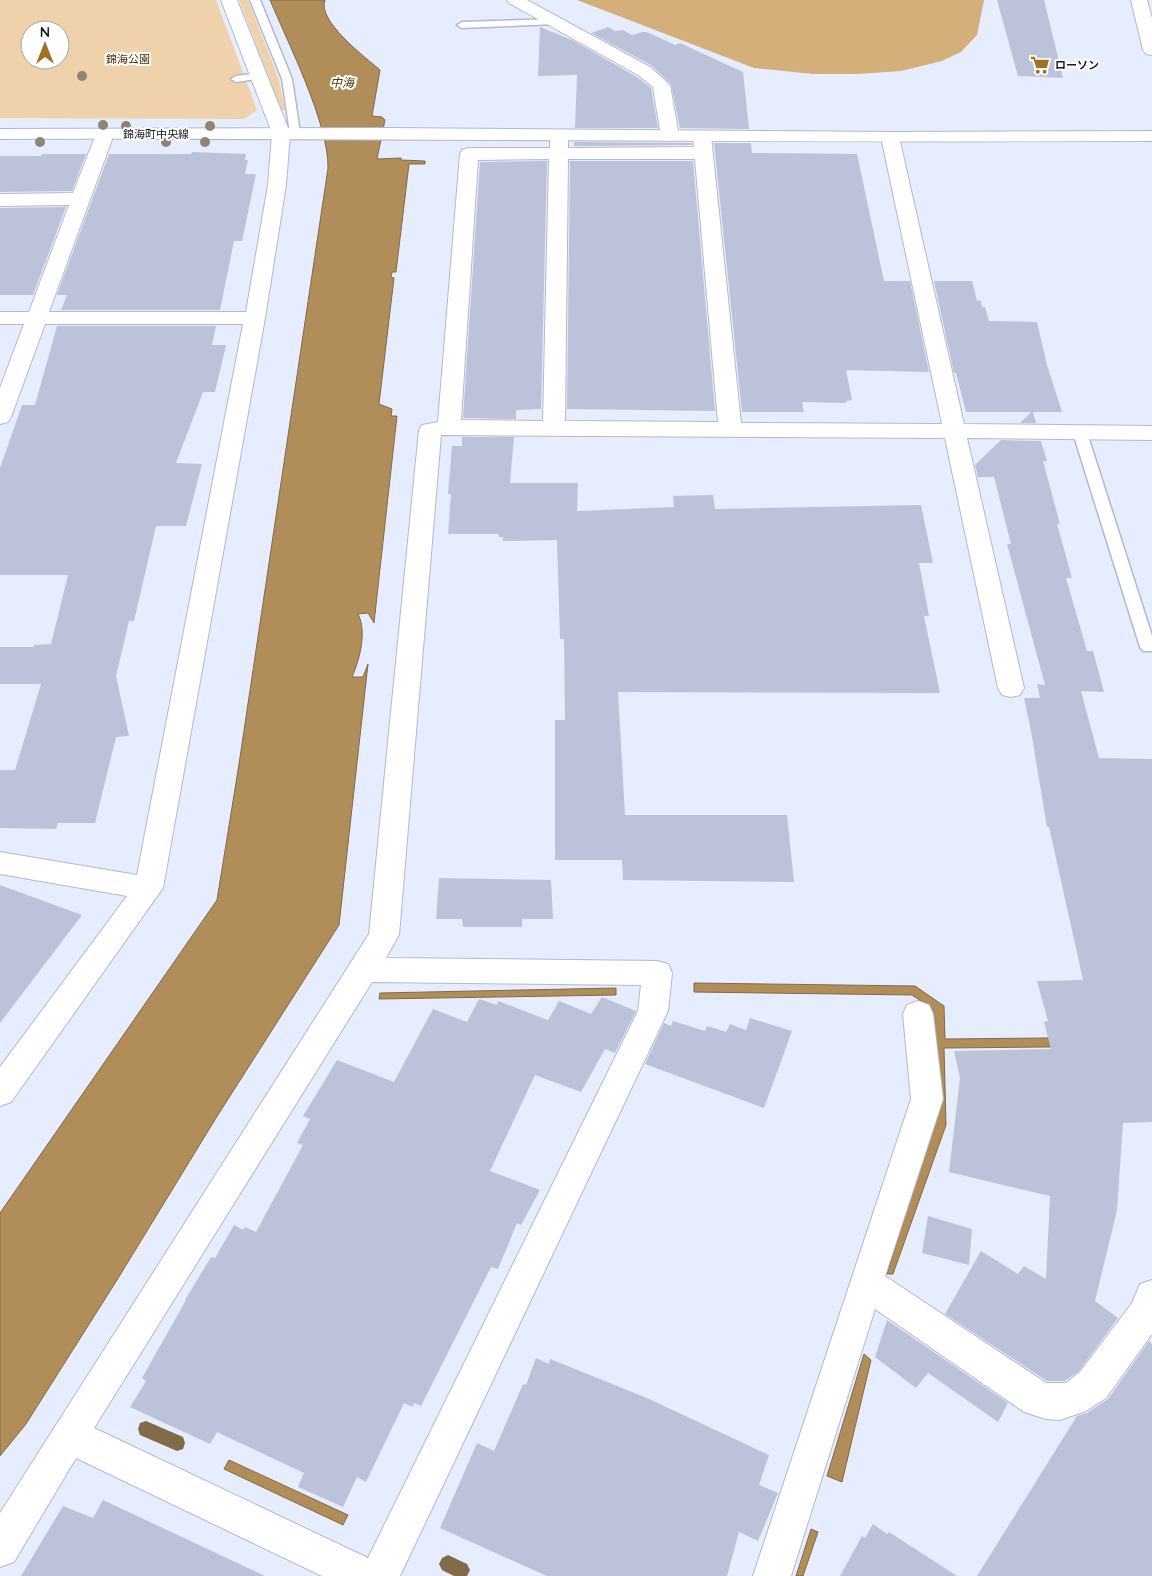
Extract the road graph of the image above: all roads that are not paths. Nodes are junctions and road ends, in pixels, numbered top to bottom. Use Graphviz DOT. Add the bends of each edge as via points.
graph roads {
  1 [pos="229,0"];
  2 [pos="255,0"];
  3 [pos="515,0"];
  4 [pos="1139,0"];
  5 [pos="555,22"];
  6 [pos="462,25"];
  7 [pos="1152,50"];
  8 [pos="258,76"];
  9 [pos="236,80"];
  10 [pos="296,133"];
  11 [pos="0,134"];
  12 [pos="105,134"];
  13 [pos="670,136"];
  14 [pos="1152,136"];
  15 [pos="890,137"];
  16 [pos="558,144"];
  17 [pos="702,145"];
  18 [pos="81,199"];
  19 [pos="0,200"];
  20 [pos="0,318"];
  21 [pos="37,318"];
  22 [pos="255,318"];
  23 [pos="0,417"];
  24 [pos="449,427"];
  25 [pos="554,427"];
  26 [pos="730,429"];
  27 [pos="954,432"];
  28 [pos="1080,433"];
  29 [pos="1152,433"];
  30 [pos="1148,647"];
  31 [pos="1011,688"];
  32 [pos="0,863"];
  33 [pos="149,888"];
  34 [pos="364,970"];
  35 [pos="918,1014"];
  36 [pos="0,1092"];
  37 [pos="866,1283"];
  38 [pos="1152,1296"];
  39 [pos="68,1435"];
  40 [pos="0,1548"];
  41 [pos="364,1576"];
  42 [pos="380,1576"];
  43 [pos="772,1576"];
  1 -- 8 [label="main road"];
  2 -- 10 [label="lane" via="287,79"];
  3 -- 5 [label="main road"];
  4 -- 7 [label="main road"];
  5 -- 6 [label="lane"];
  5 -- 13 [label="main road" via="644,71 660,85"];
  8 -- 9 [label="lane"];
  8 -- 10 [label="main road"];
  10 -- 12 [label="main road, 錦海町中央線"];
  10 -- 16 [label="main road, 錦海町中央線" via="386,133"];
  10 -- 22 [label="main road" via="277,185"];
  11 -- 12 [label="main road, 錦海町中央線"];
  12 -- 18 [label="main road"];
  13 -- 16 [label="main road"];
  13 -- 17 [label="main road"];
  14 -- 15 [label="main road"];
  15 -- 17 [label="main road"];
  15 -- 27 [label="main road"];
  16 -- 17 [label="main road"];
  16 -- 24 [label="main road" via="468,154"];
  16 -- 25 [label="main road"];
  17 -- 26 [label="main road"];
  18 -- 19 [label="main road"];
  18 -- 21 [label="main road"];
  20 -- 21 [label="main road"];
  21 -- 22 [label="main road"];
  21 -- 23 [label="main road"];
  22 -- 33 [label="main road"];
  24 -- 25 [label="main road"];
  24 -- 34 [label="main road" via="430,430 384,935"];
  25 -- 26 [label="main road"];
  26 -- 27 [label="main road"];
  27 -- 28 [label="main road"];
  27 -- 31 [label="main road"];
  28 -- 29 [label="main road"];
  28 -- 30 [label="lane"];
  32 -- 33 [label="main road"];
  33 -- 36 [label="main road"];
  34 -- 39 [label="main road"];
  34 -- 42 [label="main road" via="656,973 653,1011"];
  35 -- 37 [label="main road" via="927,1099"];
  37 -- 38 [label="main road" via="1037,1399 1058,1403 1083,1393 1093,1385 1146,1313"];
  37 -- 43 [label="main road"];
  39 -- 40 [label="main road"];
  39 -- 41 [label="main road"];
}
